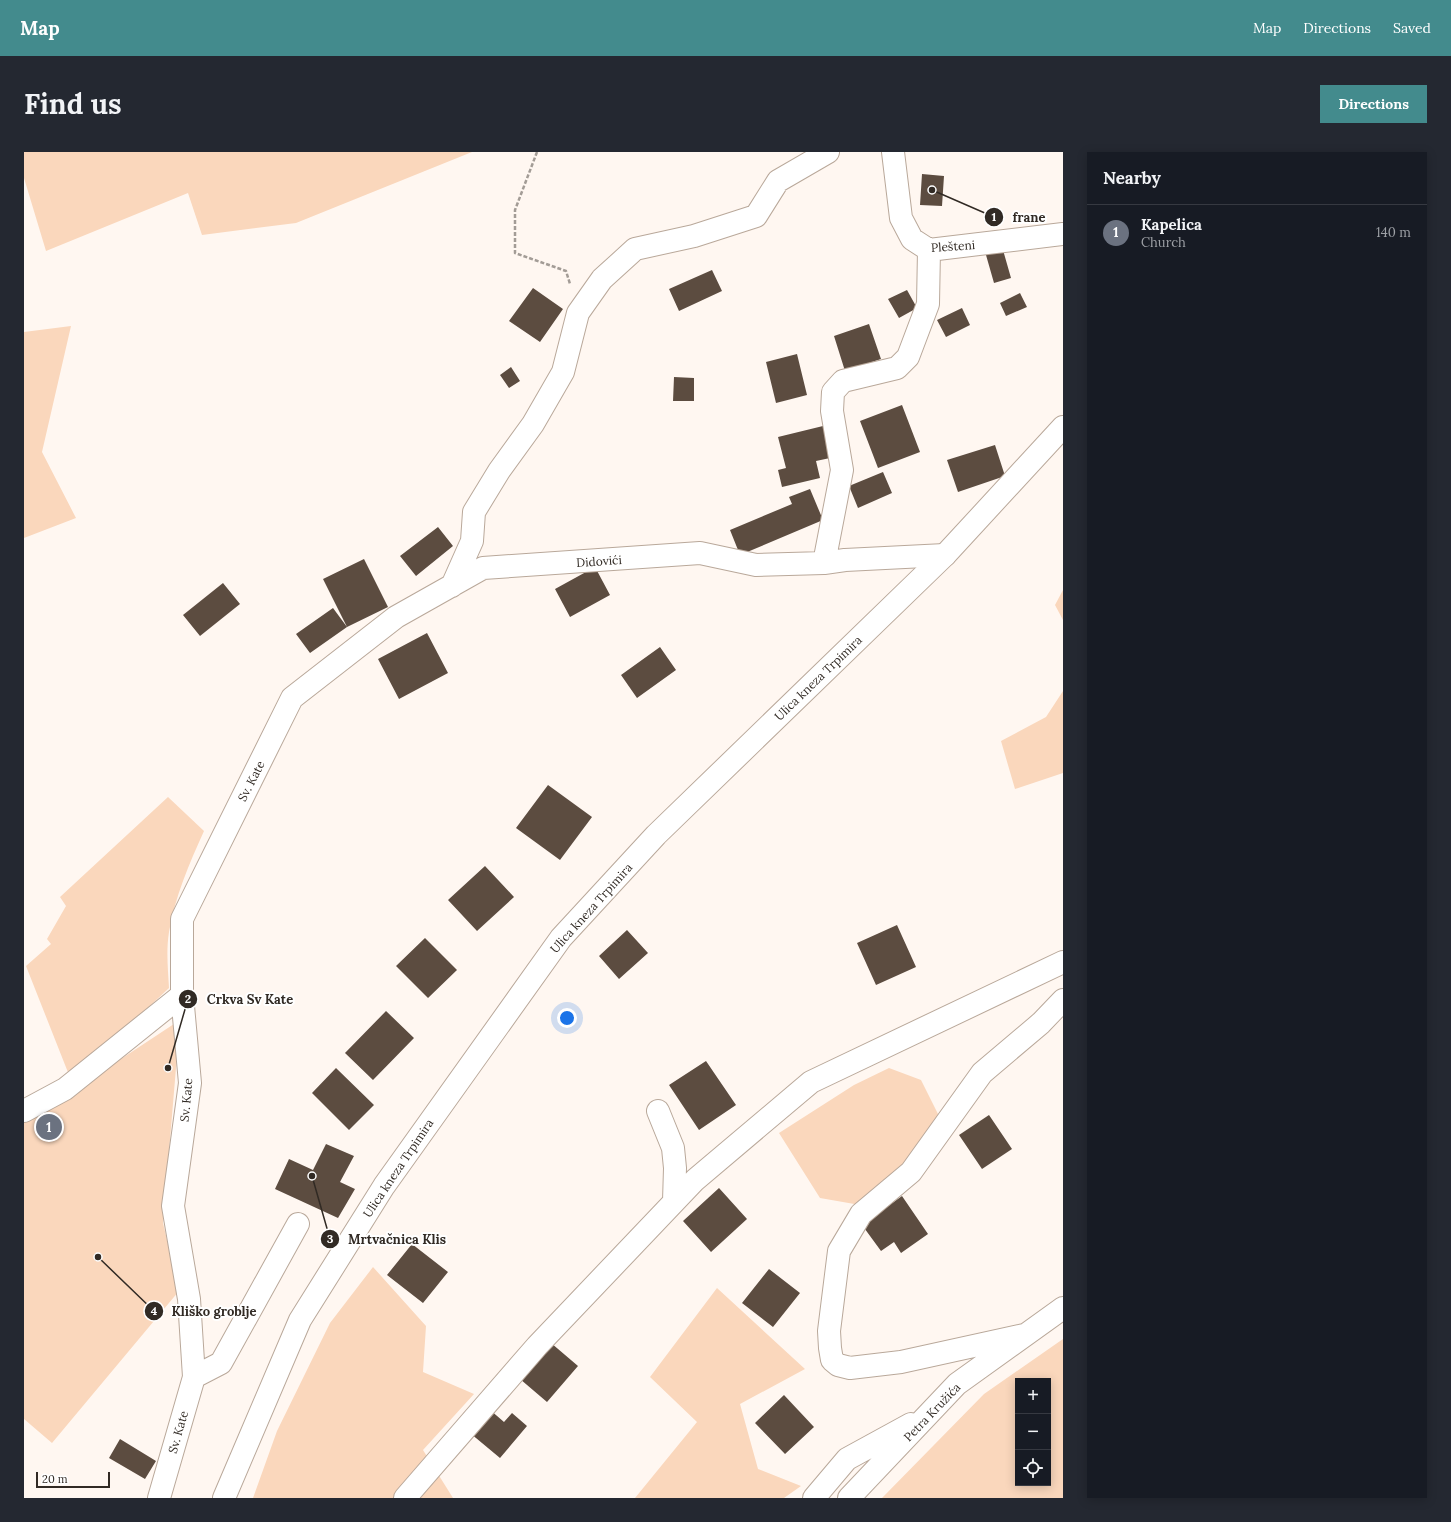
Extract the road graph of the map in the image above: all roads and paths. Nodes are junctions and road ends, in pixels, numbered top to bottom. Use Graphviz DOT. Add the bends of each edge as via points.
graph roads {
  1 [pos="537,152"];
  2 [pos="828,152"];
  3 [pos="894,152"];
  4 [pos="1063,234"];
  5 [pos="929,250"];
  6 [pos="578,313"];
  7 [pos="1063,427"];
  8 [pos="945,555"];
  9 [pos="824,563"];
  10 [pos="452,586"];
  11 [pos="292,698"];
  12 [pos="1063,962"];
  13 [pos="182,995"];
  14 [pos="1063,1000"];
  15 [pos="658,1110"];
  16 [pos="24,1111"];
  17 [pos="674,1201"];
  18 [pos="298,1224"];
  19 [pos="1063,1308"];
  20 [pos="1024,1335"];
  21 [pos="194,1377"];
  22 [pos="930,1414"];
  23 [pos="159,1498"];
  24 [pos="224,1498"];
  25 [pos="405,1498"];
  26 [pos="814,1498"];
  27 [pos="849,1498"];
  1 -- 6 [label="path" via="515,210 515,254 566,271"];
  2 -- 6 [label="street" via="778,181 756,216 694,236 635,249 602,279"];
  3 -- 5 [label="street, Plešteni" via="901,218 912,239"];
  4 -- 5 [label="street, Plešteni"];
  5 -- 9 [label="street" via="928,304 908,357 897,368 843,381 833,392 832,412 842,470"];
  6 -- 10 [label="street" via="563,372 533,424 499,471 474,512 472,541"];
  7 -- 8 [label="street, Ulica kneza Trpimira"];
  8 -- 9 [label="street, Didovići"];
  8 -- 24 [label="street, Ulica kneza Trpimira" via="656,835 561,938 384,1186 300,1320"];
  9 -- 10 [label="street, Didovići" via="756,565 700,553 483,568"];
  10 -- 11 [label="street, Didovići" via="396,617"];
  11 -- 13 [label="street, Sv. Kate" via="182,919"];
  12 -- 17 [label="street" via="811,1082 695,1180"];
  13 -- 16 [label="street" via="64,1089"];
  13 -- 21 [label="street, Sv. Kate" via="190,1083 173,1206 189,1299"];
  14 -- 20 [label="street" via="1041,1023 982,1073 911,1172 861,1214 839,1251 829,1331 832,1360 838,1365 850,1368 901,1362"];
  15 -- 17 [label="street" via="673,1148"];
  17 -- 25 [label="street" via="537,1346"];
  18 -- 21 [label="street" via="221,1363"];
  19 -- 20 [label="street, Petra Kružića"];
  20 -- 22 [label="street, Petra Kružića" via="957,1384"];
  21 -- 23 [label="street, Sv. Kate"];
  22 -- 26 [label="street" via="847,1459"];
  22 -- 27 [label="street, Petra Kružića"];
}
